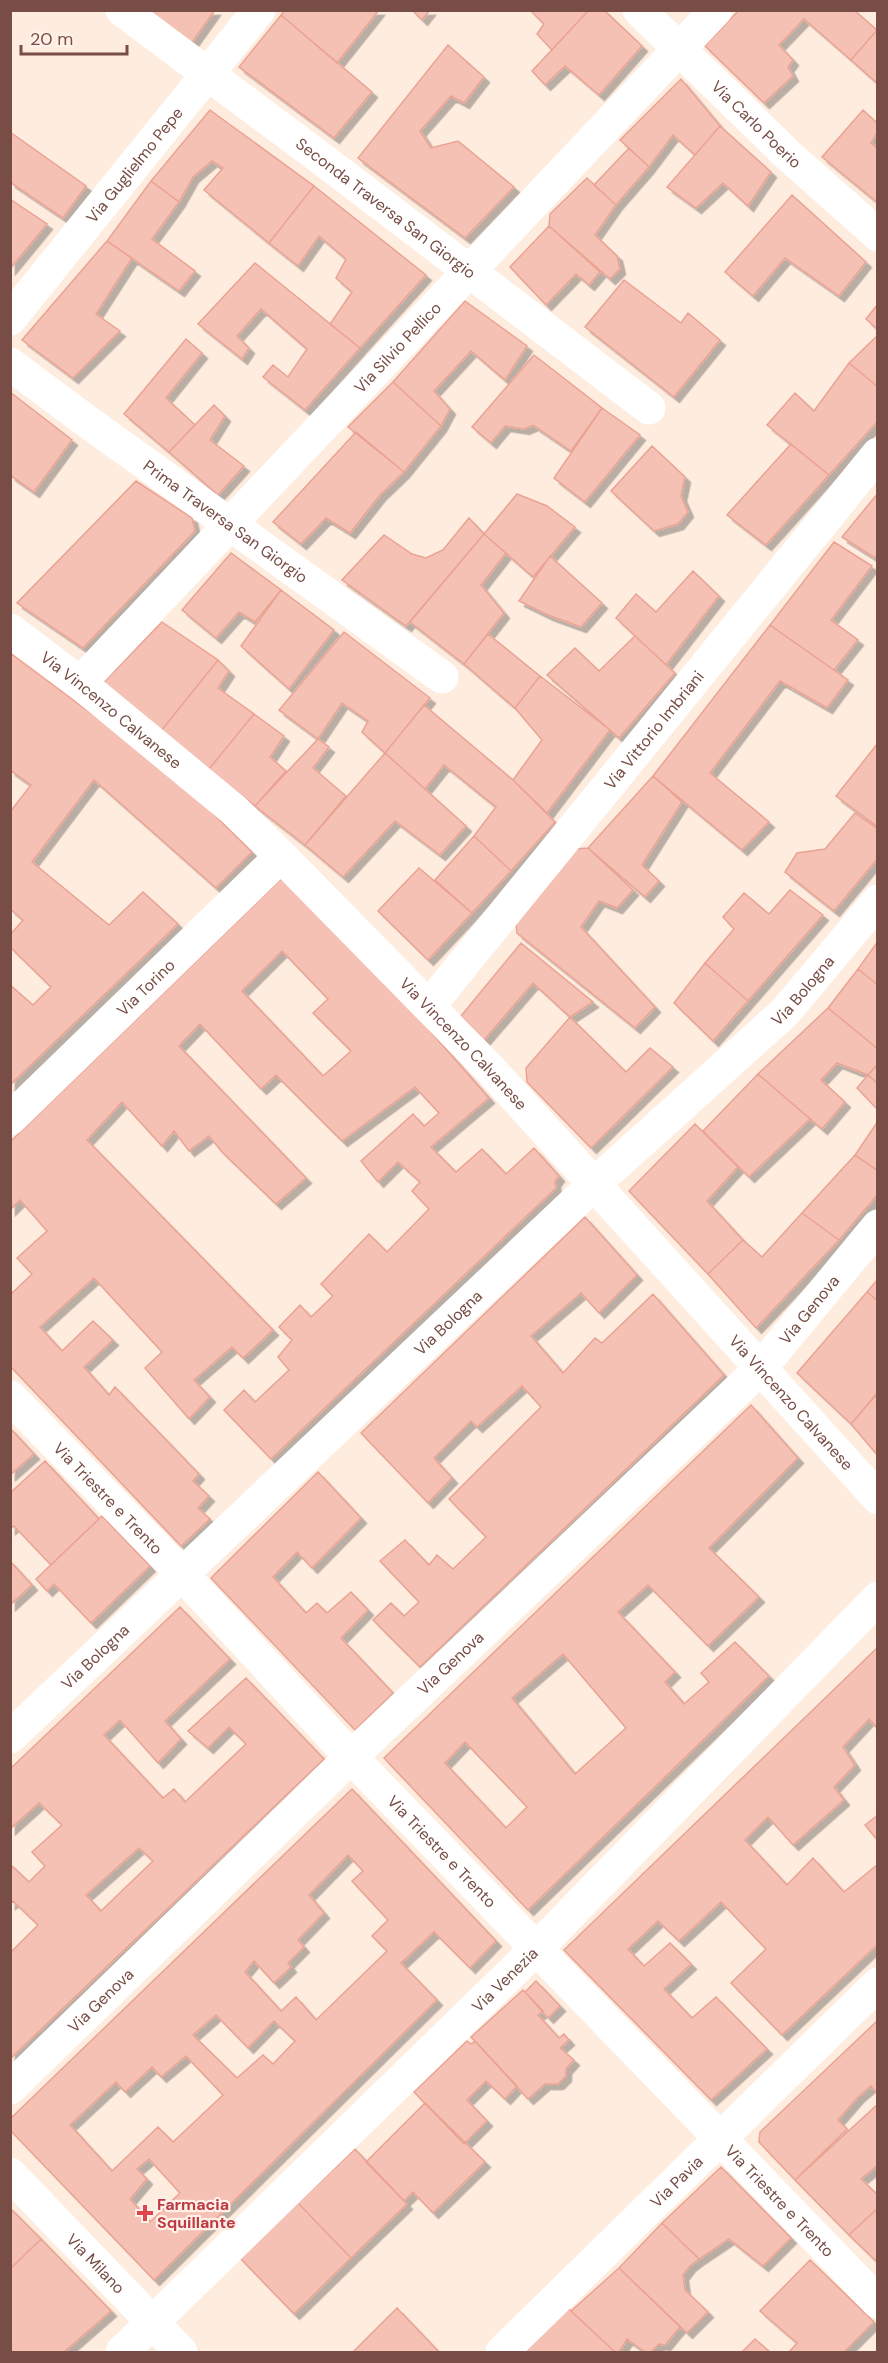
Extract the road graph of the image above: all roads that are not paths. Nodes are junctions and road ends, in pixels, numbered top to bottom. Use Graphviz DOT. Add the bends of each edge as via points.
graph roads {
  1 [pos="122,10"];
  2 [pos="259,10"];
  3 [pos="639,10"];
  4 [pos="716,10"];
  5 [pos="678,50"];
  6 [pos="207,73"];
  7 [pos="878,235"];
  8 [pos="469,270"];
  9 [pos="10,319"];
  10 [pos="10,364"];
  11 [pos="649,408"];
  12 [pos="878,454"];
  13 [pos="230,524"];
  14 [pos="10,630"];
  15 [pos="442,676"];
  16 [pos="80,684"];
  17 [pos="281,856"];
  18 [pos="878,901"];
  19 [pos="429,1006"];
  20 [pos="10,1119"];
  21 [pos="592,1186"];
  22 [pos="878,1226"];
  23 [pos="759,1370"];
  24 [pos="10,1397"];
  25 [pos="878,1498"];
  26 [pos="182,1574"];
  27 [pos="878,1598"];
  28 [pos="10,1737"];
  29 [pos="351,1757"];
  30 [pos="536,1949"];
  31 [pos="878,1984"];
  32 [pos="10,2088"];
  33 [pos="719,2139"];
  34 [pos="10,2174"];
  35 [pos="878,2302"];
  36 [pos="153,2323"];
  37 [pos="122,2352"];
  38 [pos="182,2352"];
  39 [pos="502,2352"];
  1 -- 6 [label="street, Seconda Traversa San Giorgio"];
  2 -- 6 [label="street, Via Guglielmo Pepe"];
  3 -- 5 [label="street, Via Carlo Poerio"];
  4 -- 5 [label="street, Via Silvio Pellico"];
  5 -- 7 [label="street, Via Carlo Poerio"];
  5 -- 8 [label="street, Via Silvio Pellico"];
  6 -- 8 [label="street, Seconda Traversa San Giorgio"];
  6 -- 9 [label="street, Via Guglielmo Pepe"];
  8 -- 11 [label="street, Seconda Traversa San Giorgio"];
  8 -- 13 [label="street, Via Silvio Pellico"];
  10 -- 13 [label="street, Prima Traversa San Giorgio"];
  12 -- 19 [label="street, Via Vittorio Imbriani"];
  13 -- 15 [label="street, Prima Traversa San Giorgio"];
  13 -- 16 [label="street, Via Silvio Pellico"];
  14 -- 16 [label="street, Via Vincenzo Calvanese"];
  16 -- 17 [label="street, Via Vincenzo Calvanese" via="234,810"];
  17 -- 19 [label="street, Via Vincenzo Calvanese"];
  17 -- 20 [label="street, Via Torino"];
  18 -- 21 [label="street, Via Bologna" via="784,1012"];
  19 -- 21 [label="street, Via Vincenzo Calvanese"];
  21 -- 23 [label="street, Via Vincenzo Calvanese"];
  21 -- 26 [label="street, Via Bologna"];
  22 -- 23 [label="street, Via Genova"];
  23 -- 25 [label="street, Via Vincenzo Calvanese"];
  23 -- 29 [label="street, Via Genova"];
  24 -- 26 [label="street, Via Triestre e Trento"];
  26 -- 28 [label="street, Via Bologna"];
  26 -- 29 [label="street, Via Triestre e Trento"];
  27 -- 30 [label="street, Via Venezia"];
  29 -- 30 [label="street, Via Triestre e Trento"];
  29 -- 32 [label="street, Via Genova"];
  30 -- 33 [label="street, Via Triestre e Trento"];
  30 -- 36 [label="street, Via Venezia"];
  31 -- 33 [label="street, Via Pavia"];
  33 -- 35 [label="street, Via Triestre e Trento"];
  33 -- 39 [label="street, Via Pavia"];
  34 -- 36 [label="street, Via Milano"];
  36 -- 37 [label="street, Via Venezia"];
  36 -- 38 [label="street, Via Milano"];
}
